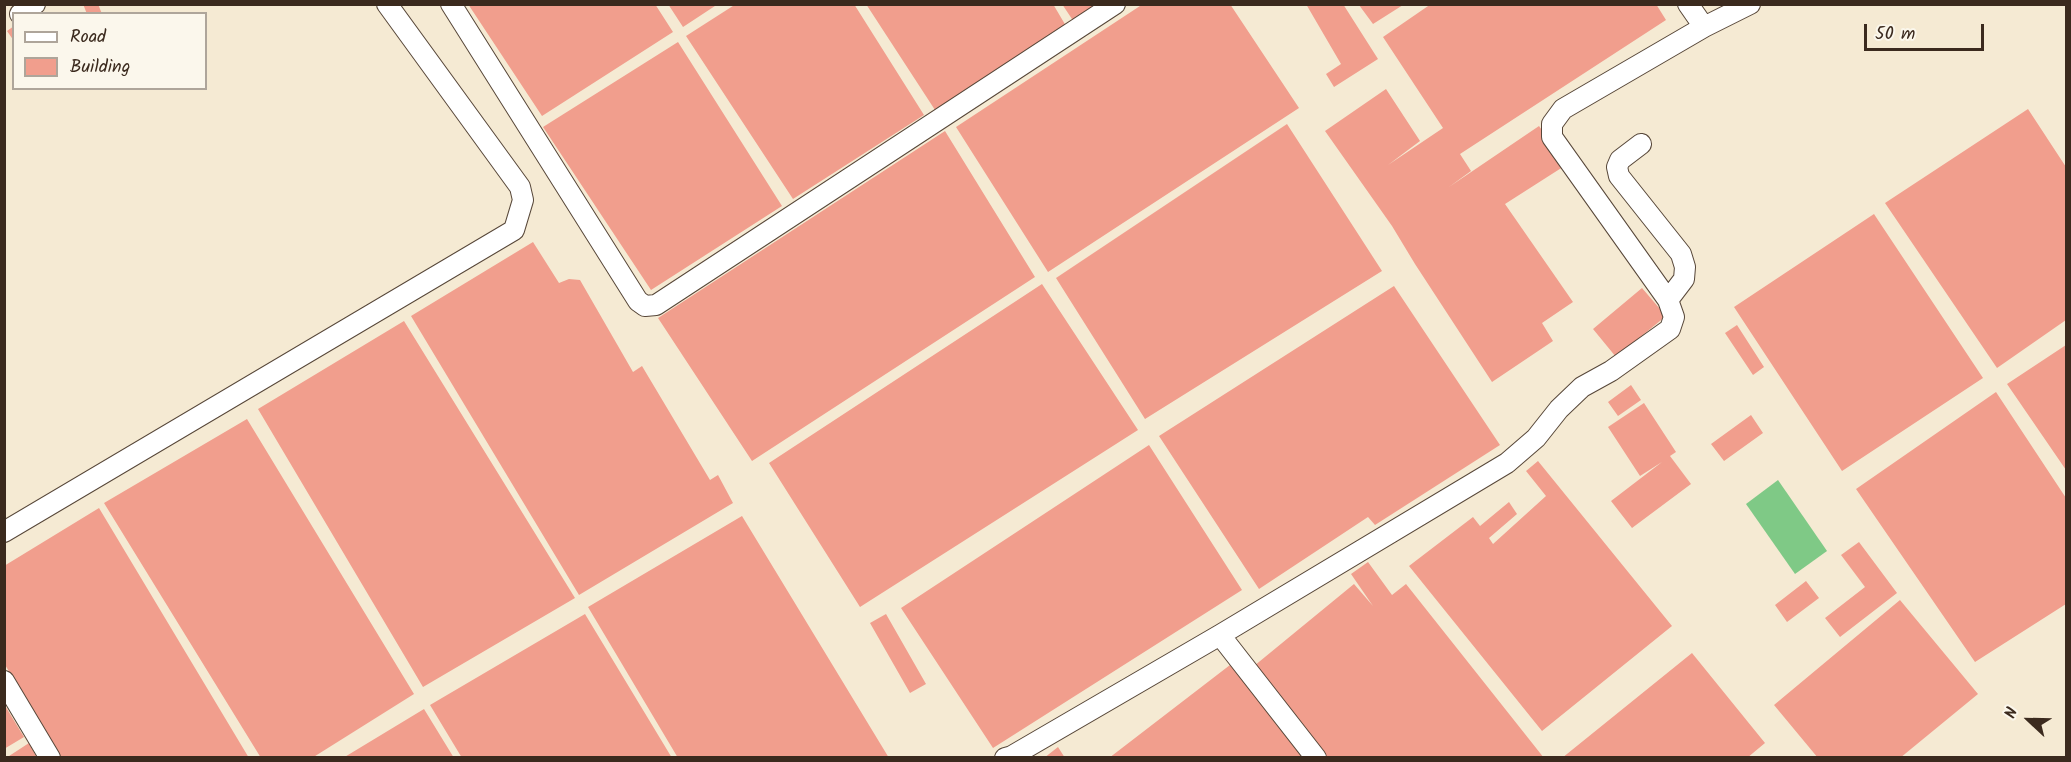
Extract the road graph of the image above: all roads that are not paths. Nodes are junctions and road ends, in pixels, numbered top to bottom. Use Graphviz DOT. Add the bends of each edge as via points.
graph roads {
  1 [pos="387,4"];
  2 [pos="451,4"];
  3 [pos="1115,4"];
  4 [pos="1688,4"];
  5 [pos="1750,4"];
  6 [pos="1704,27"];
  7 [pos="1641,144"];
  8 [pos="1668,300"];
  9 [pos="4,532"];
  10 [pos="1220,635"];
  11 [pos="4,681"];
  12 [pos="50,758"];
  13 [pos="1005,758"];
  14 [pos="1316,758"];
  1 -- 9 [label="street" via="520,187 523,200 514,230"];
  2 -- 3 [label="street" via="638,301 645,306 656,304"];
  4 -- 6 [label="street"];
  5 -- 6 [label="street"];
  6 -- 8 [label="street" via="1563,109 1552,124 1552,137"];
  7 -- 8 [label="street" via="1617,167 1619,176 1681,254 1684,279"];
  8 -- 10 [label="street" via="1674,317 1670,329 1582,387 1536,438 1507,463"];
  10 -- 13 [label="street"];
  10 -- 14 [label="street"];
  11 -- 12 [label="street"];
}
